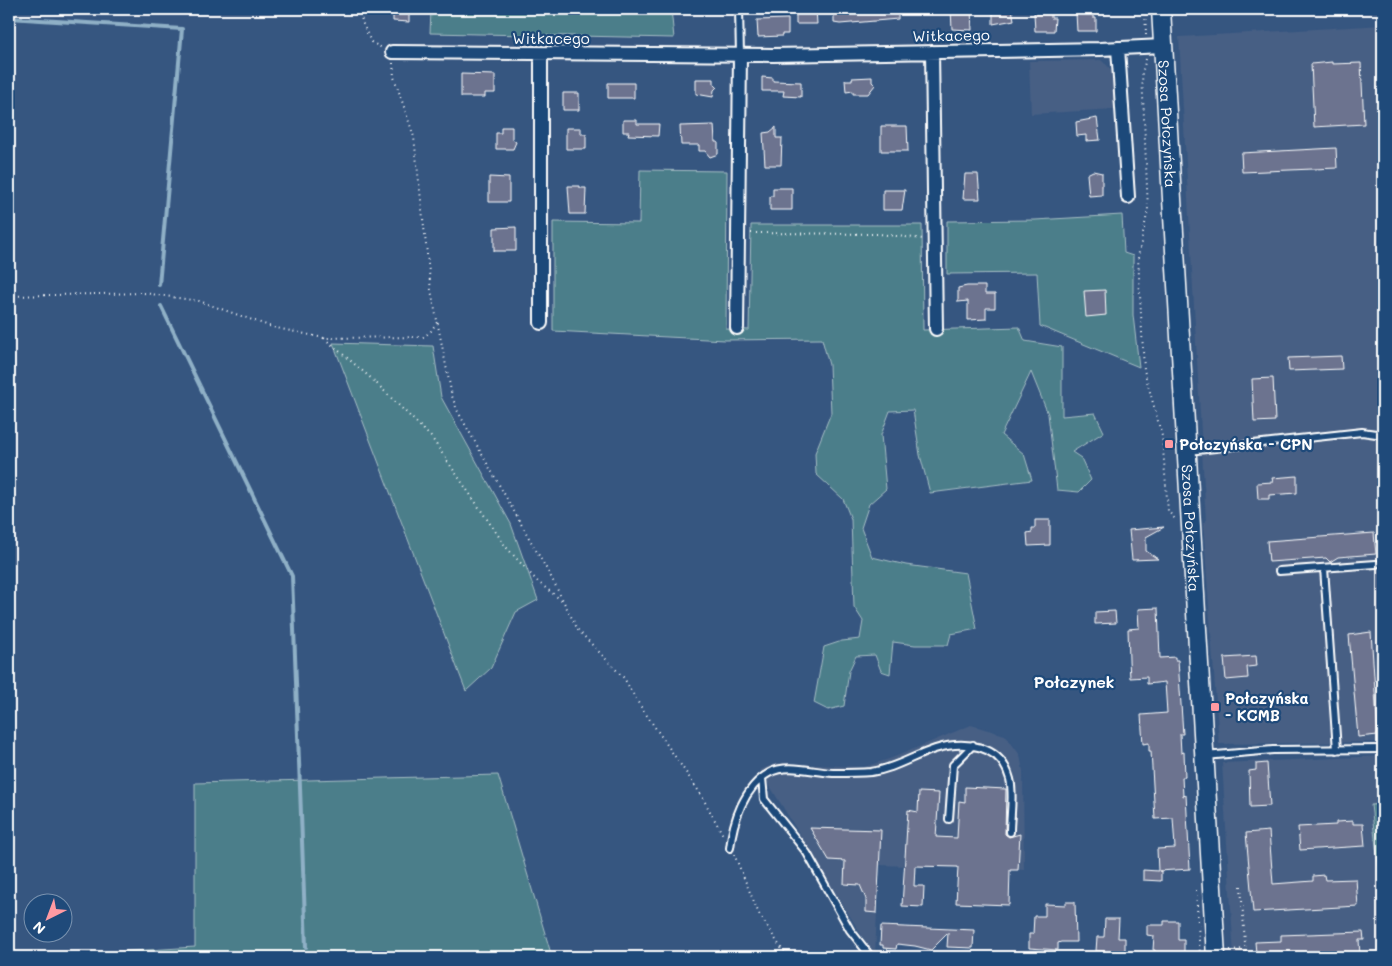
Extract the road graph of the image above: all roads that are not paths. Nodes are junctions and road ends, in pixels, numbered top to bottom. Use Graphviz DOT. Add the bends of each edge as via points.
graph roads {
  1 [pos="738,9"];
  2 [pos="1161,9"];
  3 [pos="1155,46"];
  4 [pos="1118,48"];
  5 [pos="392,52"];
  6 [pos="932,52"];
  7 [pos="542,54"];
  8 [pos="740,55"];
  9 [pos="1128,197"];
  10 [pos="541,323"];
  11 [pos="737,328"];
  12 [pos="936,329"];
  13 [pos="1383,435"];
  14 [pos="1187,451"];
  15 [pos="1376,564"];
  16 [pos="1324,568"];
  17 [pos="1279,571"];
  18 [pos="973,745"];
  19 [pos="1383,749"];
  20 [pos="1337,750"];
  21 [pos="1205,756"];
  22 [pos="762,778"];
  23 [pos="949,818"];
  24 [pos="1010,832"];
  25 [pos="730,848"];
  26 [pos="871,957"];
  27 [pos="1216,957"];
  1 -- 8 [label="lane"];
  2 -- 3 [label="main road, Szosa Połczyńska"];
  3 -- 4 [label="street, Witkacego"];
  3 -- 14 [label="main road, Szosa Połczyńska"];
  4 -- 6 [label="street, Witkacego"];
  4 -- 9 [label="street"];
  5 -- 7 [label="street, Witkacego"];
  6 -- 8 [label="street, Witkacego"];
  6 -- 12 [label="street"];
  7 -- 8 [label="street, Witkacego"];
  7 -- 10 [label="street"];
  8 -- 11 [label="street"];
  13 -- 14 [label="lane" via="1362,432"];
  14 -- 21 [label="main road, Szosa Połczyńska"];
  15 -- 16 [label="lane"];
  16 -- 17 [label="lane"];
  16 -- 20 [label="lane"];
  18 -- 22 [label="lane" via="955,744 936,749 882,770 833,773 786,768"];
  18 -- 23 [label="lane" via="954,765"];
  18 -- 24 [label="lane" via="992,752 1006,770 1011,784"];
  19 -- 20 [label="lane"];
  20 -- 21 [label="lane" via="1273,750"];
  21 -- 27 [label="main road, Szosa Połczyńska"];
  22 -- 25 [label="lane" via="746,797 736,817"];
  22 -- 26 [label="lane" via="764,799 807,853 850,930"];
}
